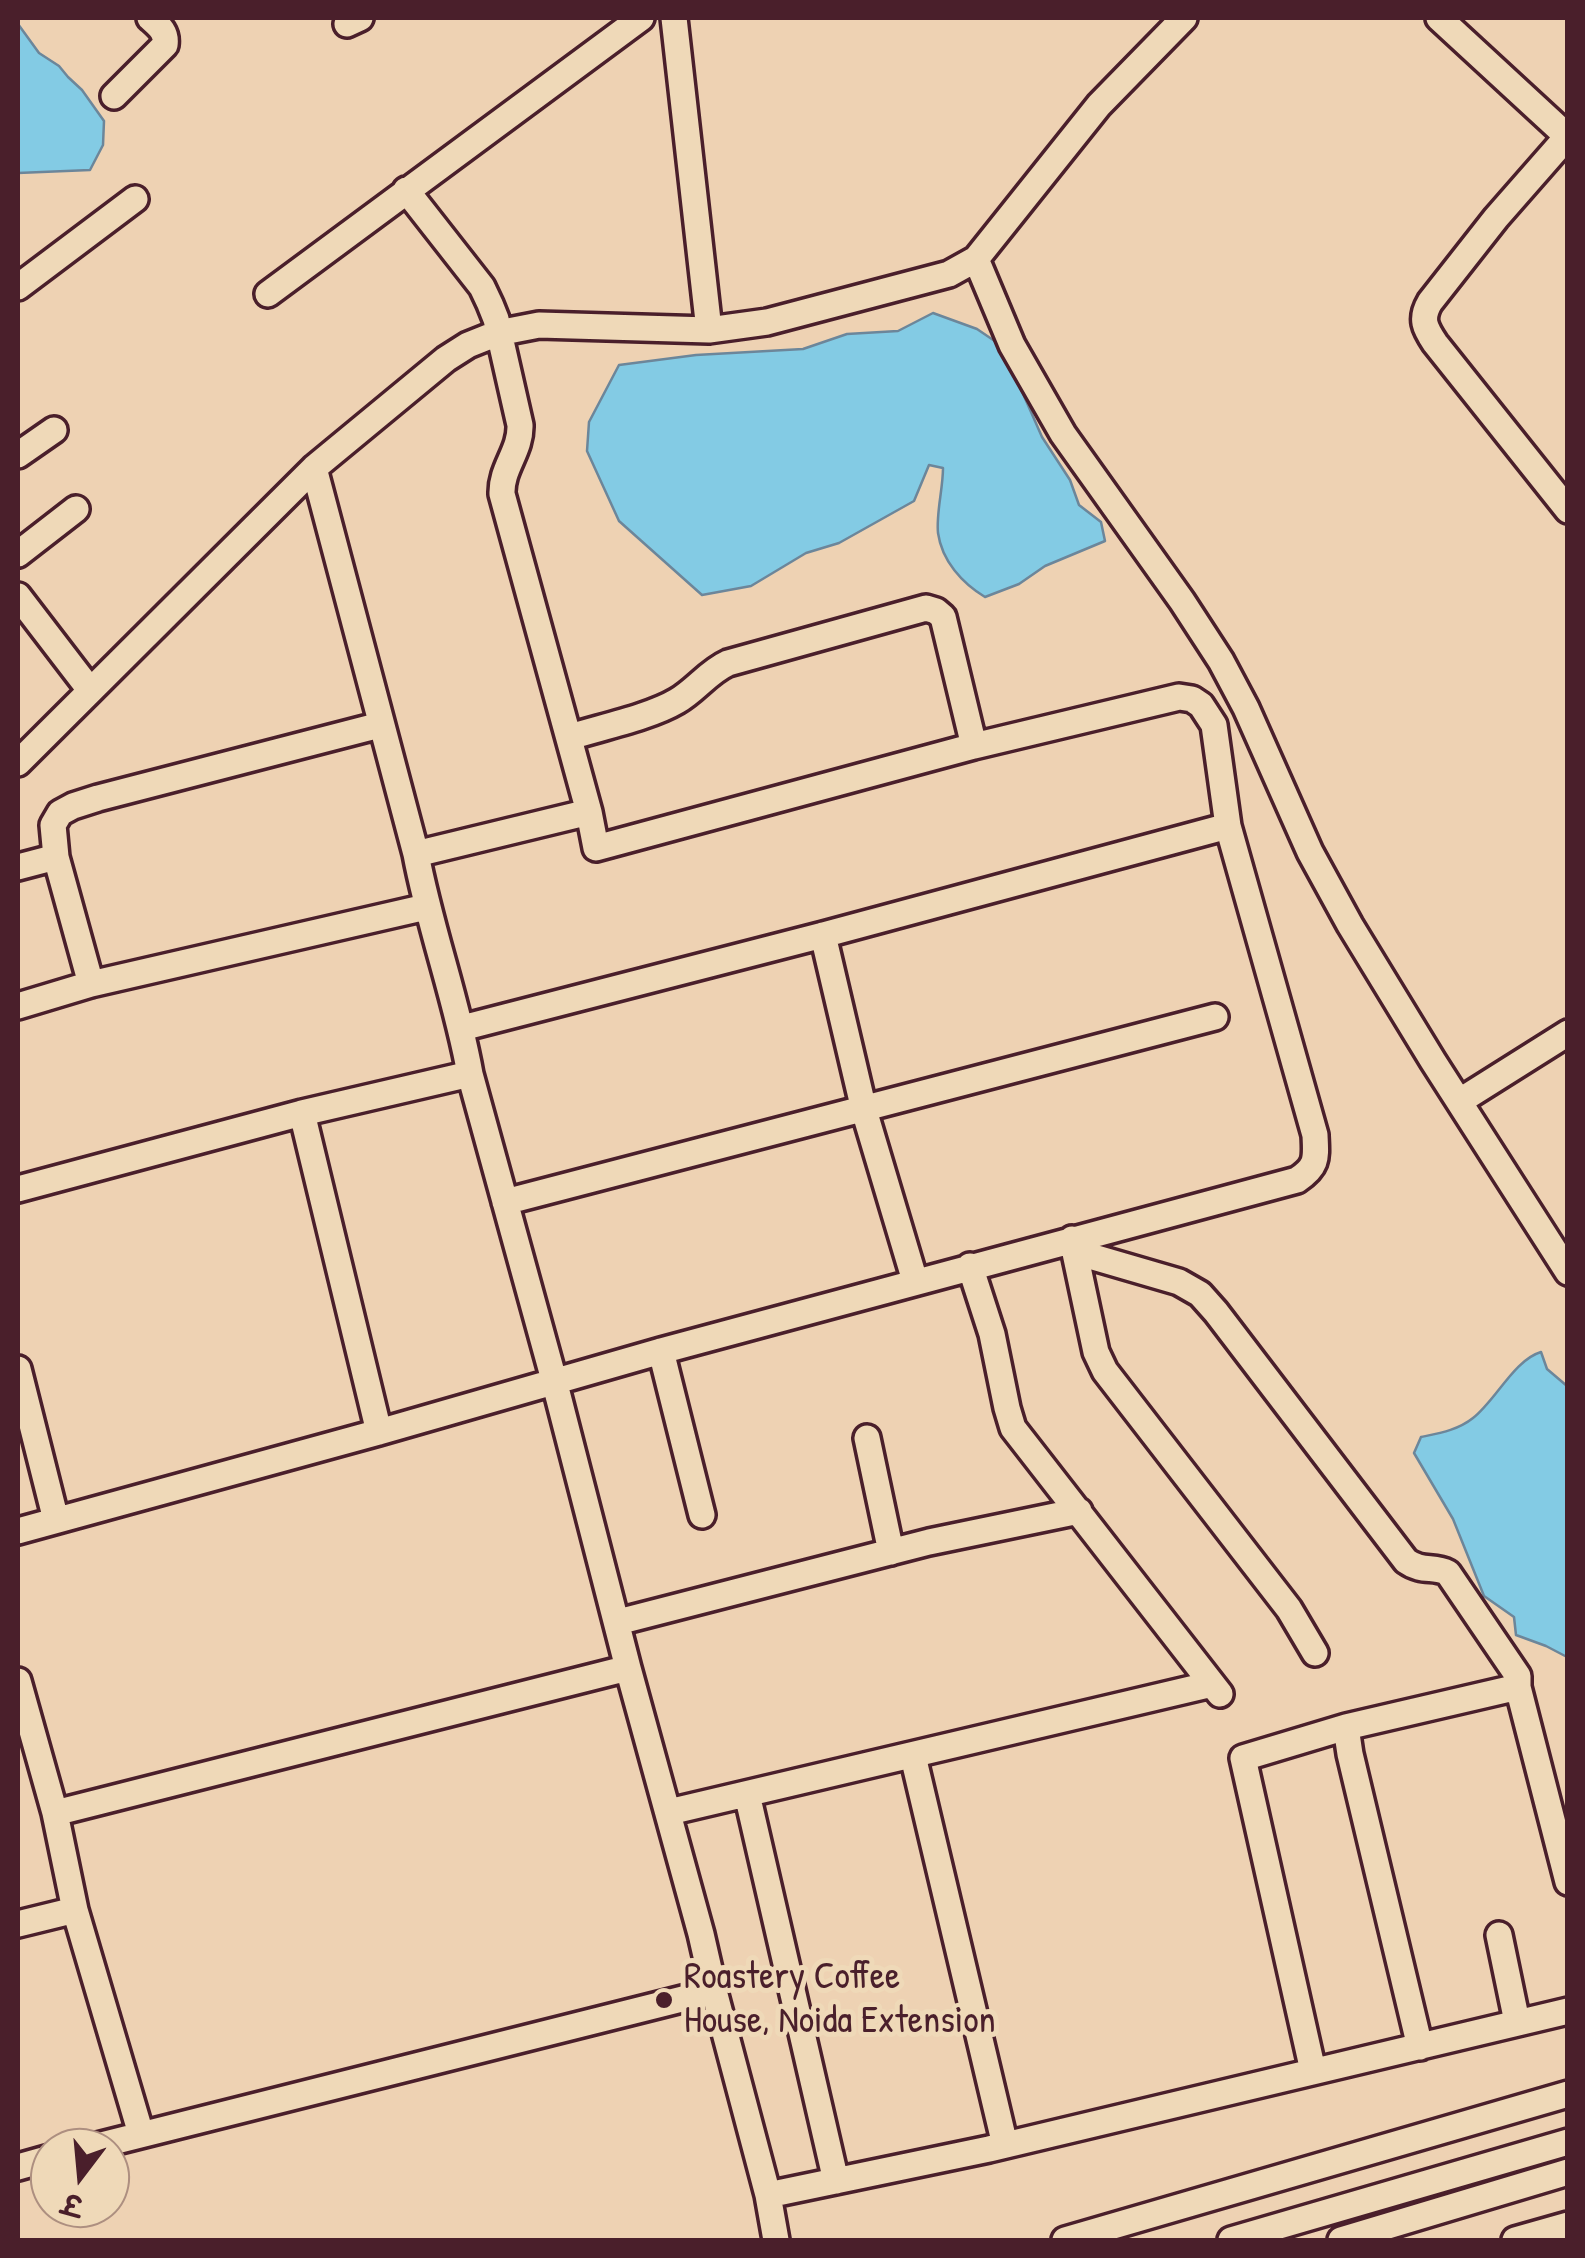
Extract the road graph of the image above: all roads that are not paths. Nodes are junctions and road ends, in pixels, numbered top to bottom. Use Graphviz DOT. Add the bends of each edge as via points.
graph roads {
  1 [pos="150,18"];
  2 [pos="640,18"];
  3 [pos="674,18"];
  4 [pos="1184,18"];
  5 [pos="1439,18"];
  6 [pos="114,96"];
  7 [pos="1567,137"];
  8 [pos="406,190"];
  9 [pos="135,199"];
  10 [pos="976,258"];
  11 [pos="18,287"];
  12 [pos="268,294"];
  13 [pos="708,330"];
  14 [pos="498,333"];
  15 [pos="54,430"];
  16 [pos="18,455"];
  17 [pos="314,468"];
  18 [pos="76,509"];
  19 [pos="1568,510"];
  20 [pos="18,554"];
  21 [pos="18,596"];
  22 [pos="90,690"];
  23 [pos="380,725"];
  24 [pos="570,736"];
  25 [pos="974,746"];
  26 [pos="18,764"];
  27 [pos="589,812"];
  28 [pos="1228,826"];
  29 [pos="416,854"];
  30 [pos="56,857"];
  31 [pos="18,867"];
  32 [pos="426,908"];
  33 [pos="822,935"];
  34 [pos="92,984"];
  35 [pos="18,1006"];
  36 [pos="1215,1017"];
  37 [pos="462,1028"];
  38 [pos="1568,1033"];
  39 [pos="470,1074"];
  40 [pos="1460,1101"];
  41 [pos="864,1110"];
  42 [pos="302,1113"];
  43 [pos="18,1188"];
  44 [pos="505,1202"];
  45 [pos="1074,1246"];
  46 [pos="970,1266"];
  47 [pos="1568,1272"];
  48 [pos="915,1281"];
  49 [pos="661,1350"];
  50 [pos="18,1369"];
  51 [pos="554,1380"];
  52 [pos="378,1432"];
  53 [pos="867,1438"];
  54 [pos="1079,1511"];
  55 [pos="702,1515"];
  56 [pos="56,1520"];
  57 [pos="18,1531"];
  58 [pos="891,1552"];
  59 [pos="618,1622"];
  60 [pos="1314,1653"];
  61 [pos="628,1668"];
  62 [pos="18,1681"];
  63 [pos="1518,1687"];
  64 [pos="1346,1727"];
  65 [pos="913,1756"];
  66 [pos="747,1794"];
  67 [pos="668,1812"];
  68 [pos="55,1813"];
  69 [pos="1568,1882"];
  70 [pos="76,1910"];
  71 [pos="18,1924"];
  72 [pos="1498,1935"];
  73 [pos="714,1991"];
  74 [pos="1568,2011"];
  75 [pos="1517,2022"];
  76 [pos="1420,2048"];
  77 [pos="1313,2071"];
  78 [pos="1568,2094"];
  79 [pos="141,2134"];
  80 [pos="130,2137"];
  81 [pos="1568,2142"];
  82 [pos="1005,2145"];
  83 [pos="1568,2172"];
  84 [pos="836,2181"];
  85 [pos="768,2195"];
  86 [pos="1568,2225"];
  87 [pos="776,2240"];
  88 [pos="1065,2240"];
  89 [pos="1232,2240"];
  90 [pos="1340,2240"];
  91 [pos="1515,2240"];
  1 -- 6 [label="street" via="162,29 165,46"];
  2 -- 8 [label="street"];
  3 -- 13 [label="street"];
  4 -- 10 [label="street" via="1099,105"];
  5 -- 7 [label="street"];
  7 -- 19 [label="street" via="1430,302 1423,321"];
  8 -- 12 [label="street"];
  8 -- 14 [label="street" via="482,287"];
  9 -- 11 [label="street"];
  10 -- 13 [label="street" via="907,287"];
  10 -- 40 [label="street" via="1012,345 1063,434 1221,661 1310,852"];
  13 -- 14 [label="street" via="540,325"];
  14 -- 17 [label="street" via="446,358"];
  14 -- 24 [label="street" via="521,438 502,494"];
  15 -- 16 [label="street"];
  17 -- 22 [label="street"];
  17 -- 23 [label="street"];
  18 -- 20 [label="street"];
  21 -- 22 [label="street"];
  22 -- 26 [label="street"];
  23 -- 29 [label="street"];
  23 -- 30 [label="street" via="73,806 53,824"];
  24 -- 25 [label="street" via="665,707 728,663 926,608 943,617"];
  24 -- 27 [label="street"];
  25 -- 27 [label="street" via="596,848"];
  25 -- 28 [label="street" via="1192,699 1214,725"];
  27 -- 29 [label="street"];
  28 -- 33 [label="street"];
  28 -- 45 [label="street" via="1316,1157 1297,1180"];
  29 -- 32 [label="street"];
  30 -- 31 [label="street"];
  30 -- 34 [label="street"];
  32 -- 34 [label="street"];
  32 -- 37 [label="street"];
  33 -- 37 [label="street"];
  33 -- 41 [label="street"];
  34 -- 35 [label="street"];
  36 -- 41 [label="street"];
  37 -- 39 [label="street"];
  38 -- 40 [label="street"];
  39 -- 42 [label="street"];
  39 -- 44 [label="street"];
  40 -- 47 [label="street"];
  41 -- 44 [label="street"];
  41 -- 48 [label="street"];
  42 -- 43 [label="street"];
  42 -- 52 [label="street"];
  44 -- 51 [label="street"];
  45 -- 46 [label="street"];
  45 -- 60 [label="street" via="1106,1371 1289,1609"];
  45 -- 63 [label="street" via="1200,1294 1406,1560 1448,1573 1518,1676"];
  46 -- 48 [label="street"];
  46 -- 54 [label="street" via="1014,1428"];
  48 -- 49 [label="street"];
  49 -- 51 [label="street"];
  49 -- 55 [label="street"];
  50 -- 56 [label="street"];
  51 -- 52 [label="street"];
  51 -- 59 [label="street"];
  52 -- 56 [label="street"];
  53 -- 58 [label="street"];
  54 -- 58 [label="street"];
  54 -- 65 [label="street" via="1218,1691"];
  56 -- 57 [label="street"];
  58 -- 59 [label="street"];
  59 -- 61 [label="street"];
  61 -- 67 [label="street"];
  61 -- 68 [label="street"];
  62 -- 68 [label="street"];
  63 -- 64 [label="street"];
  63 -- 69 [label="street"];
  64 -- 76 [label="street"];
  64 -- 77 [label="street" via="1242,1758"];
  65 -- 66 [label="street"];
  65 -- 82 [label="street"];
  66 -- 67 [label="street"];
  66 -- 84 [label="street"];
  67 -- 73 [label="street"];
  68 -- 70 [label="street"];
  70 -- 71 [label="street"];
  70 -- 79 [label="street"];
  72 -- 75 [label="street"];
  73 -- 79 [label="street"];
  73 -- 85 [label="street"];
  74 -- 75 [label="street"];
  75 -- 76 [label="street"];
  76 -- 77 [label="street"];
  77 -- 82 [label="street"];
  78 -- 88 [label="street"];
  79 -- 80 [label="street"];
  81 -- 89 [label="street"];
  82 -- 84 [label="street"];
  83 -- 90 [label="street"];
  84 -- 85 [label="street"];
  85 -- 87 [label="street"];
  86 -- 91 [label="street"];
}
